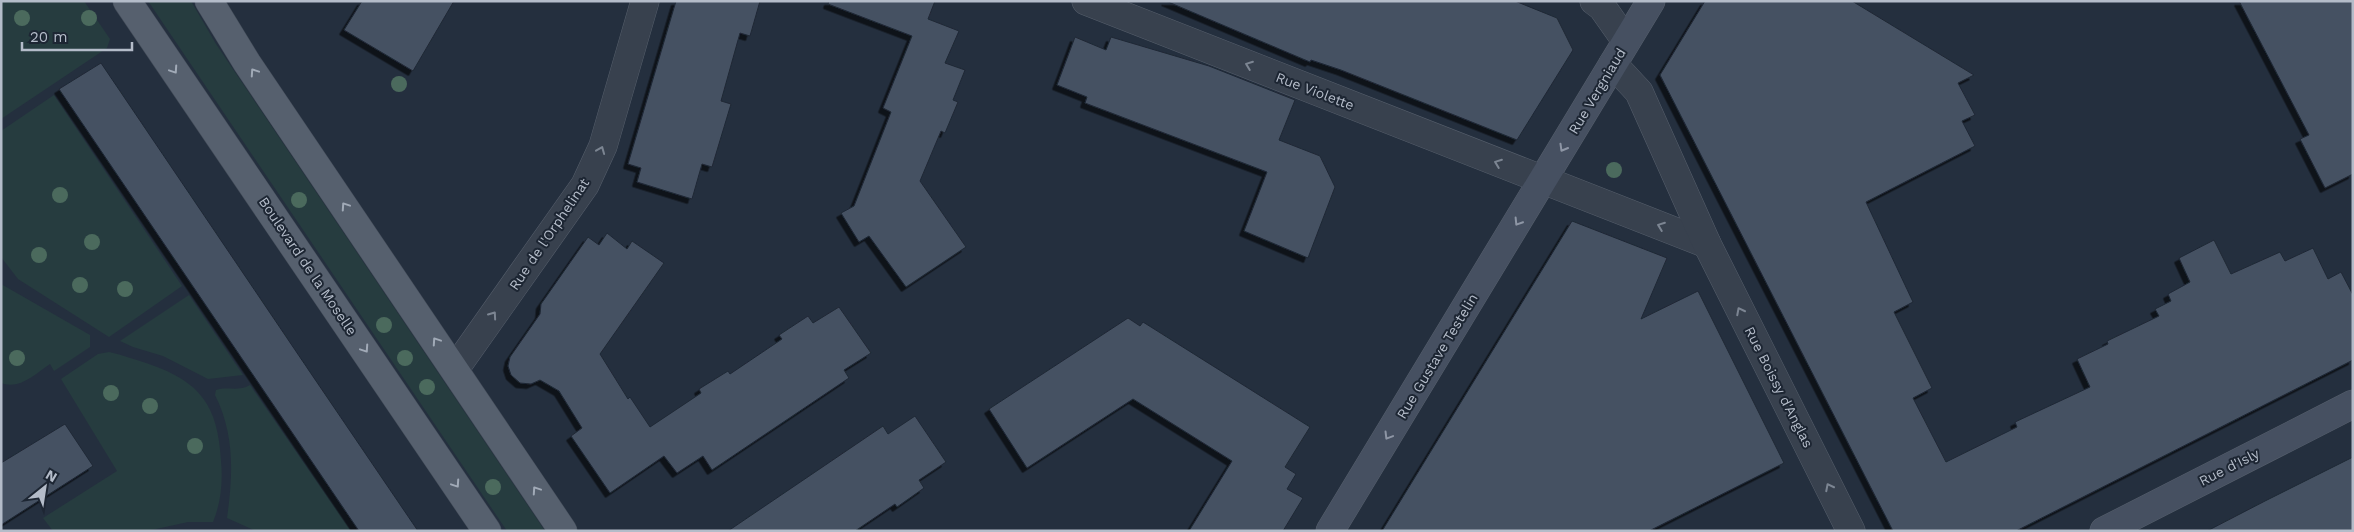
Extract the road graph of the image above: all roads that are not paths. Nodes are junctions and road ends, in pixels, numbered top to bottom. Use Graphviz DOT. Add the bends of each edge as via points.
graph roads {
  1 [pos="127,1"];
  2 [pos="209,1"];
  3 [pos="645,1"];
  4 [pos="1086,1"];
  5 [pos="1594,1"];
  6 [pos="1651,1"];
  7 [pos="1620,52"];
  8 [pos="1544,181"];
  9 [pos="1707,244"];
  10 [pos="455,370"];
  11 [pos="2353,404"];
  12 [pos="487,531"];
  13 [pos="564,531"];
  14 [pos="1330,531"];
  15 [pos="1851,531"];
  16 [pos="2104,531"];
  1 -- 12 [label="main road, Boulevard de la Moselle, one-way"];
  10 -- 2 [label="main road, one-way"];
  10 -- 3 [label="street, Rue de l'Orphelinat, one-way" via="594,167"];
  8 -- 4 [label="street, Rue Violette, one-way"];
  5 -- 7 [label="street, Rue Boissy d'Anglas" via="1602,7"];
  6 -- 7 [label="street, Rue Vergniaud"];
  7 -- 8 [label="street, Rue Vergniaud, one-way"];
  7 -- 9 [label="street, Rue Boissy d'Anglas"];
  9 -- 8 [label="street, one-way"];
  8 -- 14 [label="street, Rue Gustave Testelin, one-way"];
  15 -- 9 [label="street, Rue Boissy d'Anglas, one-way"];
  13 -- 10 [label="main road, one-way"];
  11 -- 16 [label="street, Rue d'Isly"];
}
